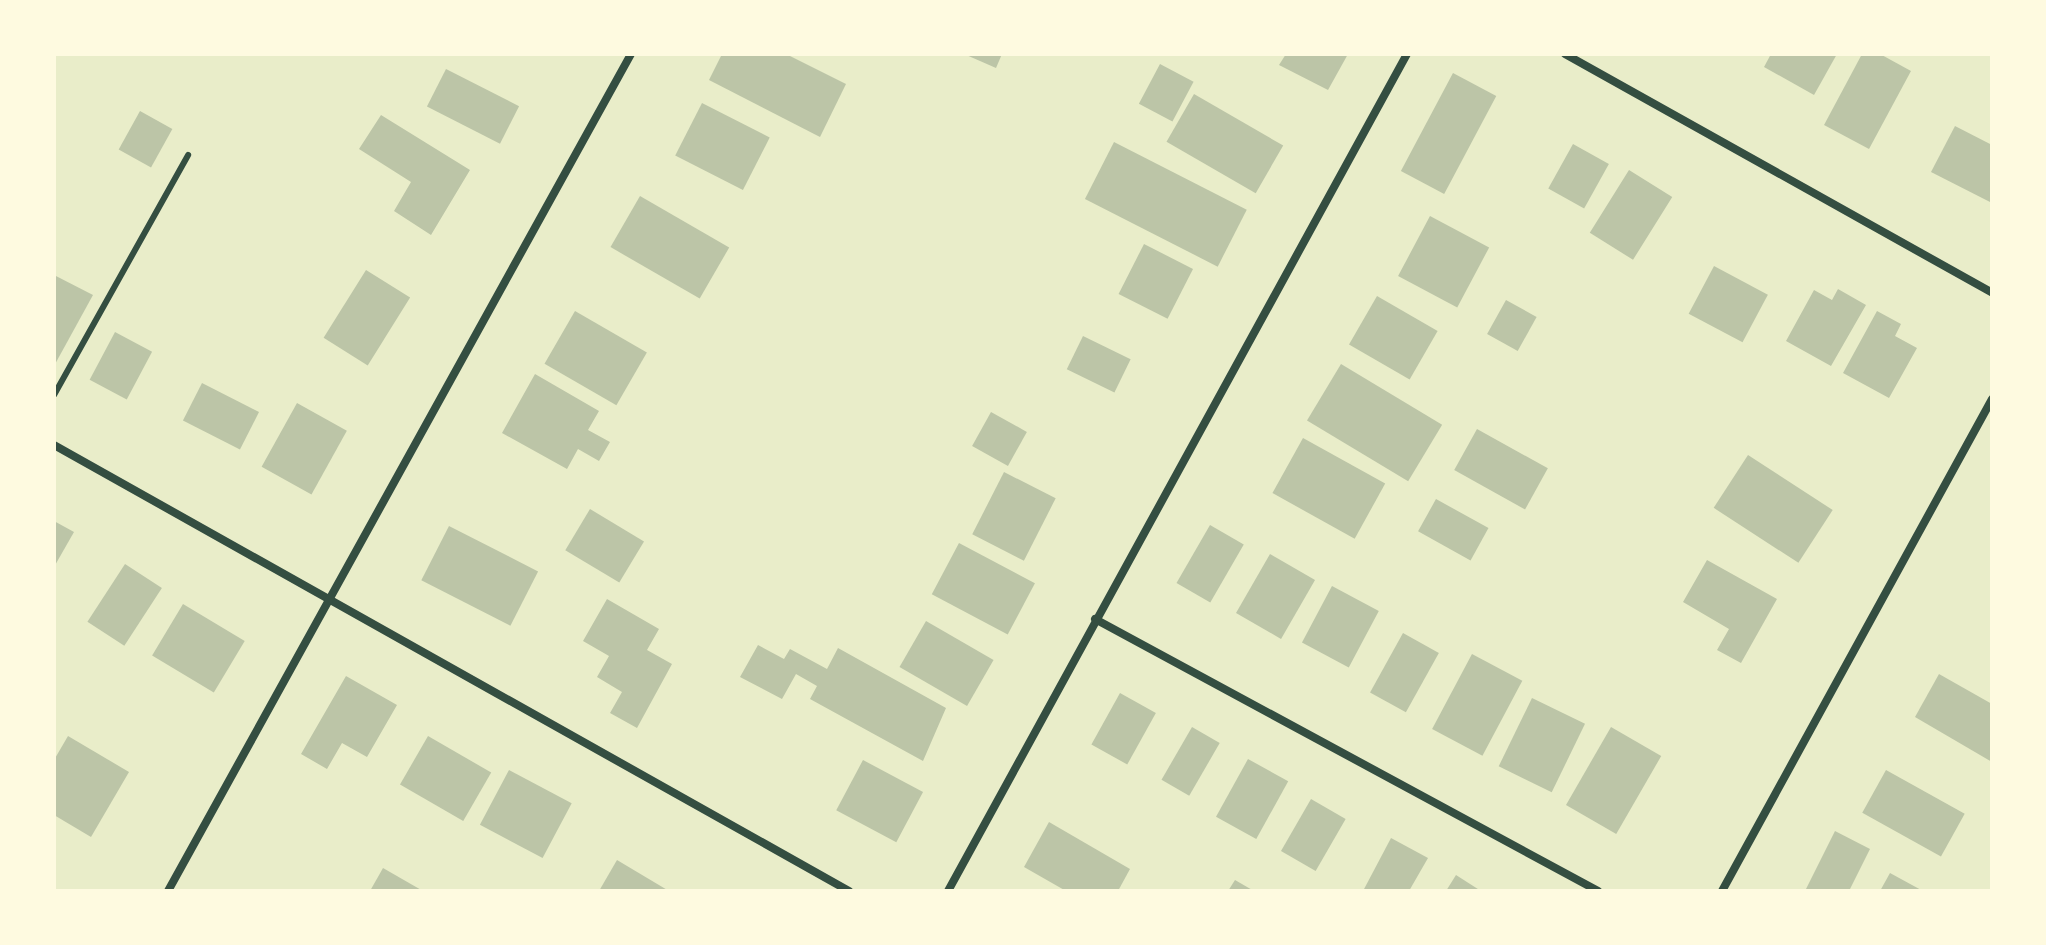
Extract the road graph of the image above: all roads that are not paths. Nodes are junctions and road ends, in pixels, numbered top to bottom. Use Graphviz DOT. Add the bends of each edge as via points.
graph roads {
  1 [pos="631,54"];
  2 [pos="1407,54"];
  3 [pos="1565,54"];
  4 [pos="188,155"];
  5 [pos="1992,293"];
  6 [pos="54,395"];
  7 [pos="1992,399"];
  8 [pos="54,445"];
  9 [pos="328,598"];
  10 [pos="1095,619"];
  11 [pos="168,891"];
  12 [pos="849,891"];
  13 [pos="948,891"];
  14 [pos="1598,891"];
  15 [pos="1722,891"];
  1 -- 9 [label="street"];
  2 -- 10 [label="street"];
  3 -- 5 [label="street"];
  4 -- 6 [label="lane"];
  7 -- 15 [label="street"];
  8 -- 9 [label="street"];
  9 -- 11 [label="street"];
  9 -- 12 [label="street"];
  10 -- 13 [label="street"];
  10 -- 14 [label="street"];
}
